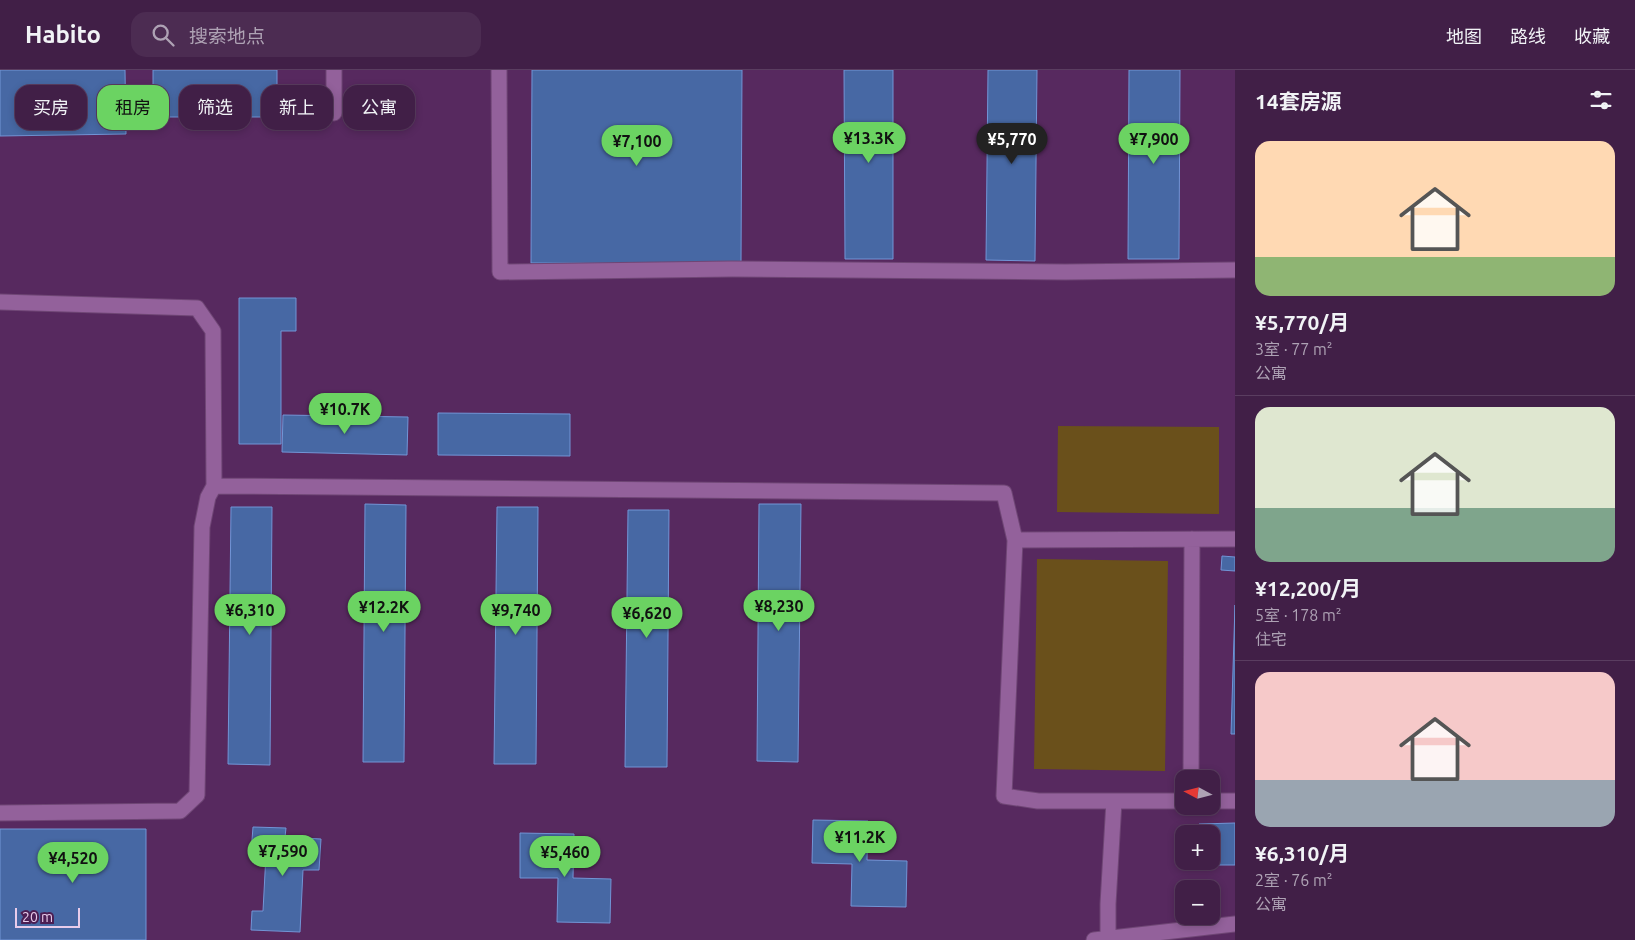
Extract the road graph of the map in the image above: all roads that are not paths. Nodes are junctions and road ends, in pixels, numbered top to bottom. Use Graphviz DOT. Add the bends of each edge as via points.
graph roads {
  1 [pos="334,70"];
  2 [pos="499,70"];
  3 [pos="334,113"];
  4 [pos="1235,270"];
  5 [pos="0,302"];
  6 [pos="214,486"];
  7 [pos="1192,539"];
  8 [pos="1235,539"];
  9 [pos="1014,540"];
  10 [pos="1191,770"];
  11 [pos="1114,801"];
  12 [pos="1175,801"];
  13 [pos="1220,801"];
  14 [pos="1235,801"];
  15 [pos="0,814"];
  16 [pos="1235,924"];
  17 [pos="1179,935"];
  18 [pos="1101,939"];
  1 -- 3 [label="street"];
  2 -- 4 [label="street" via="500,272 732,268 1065,272"];
  5 -- 6 [label="street" via="196,308 213,331"];
  6 -- 9 [label="street" via="1004,493"];
  6 -- 15 [label="street" via="208,497 202,527 197,794 180,811"];
  7 -- 8 [label="street"];
  7 -- 9 [label="street"];
  7 -- 10 [label="street"];
  9 -- 11 [label="street" via="1004,796 1038,801"];
  11 -- 12 [label="street"];
  11 -- 18 [label="street" via="1108,904"];
  13 -- 14 [label="street"];
  16 -- 17 [label="street"];
  17 -- 18 [label="street"];
}
